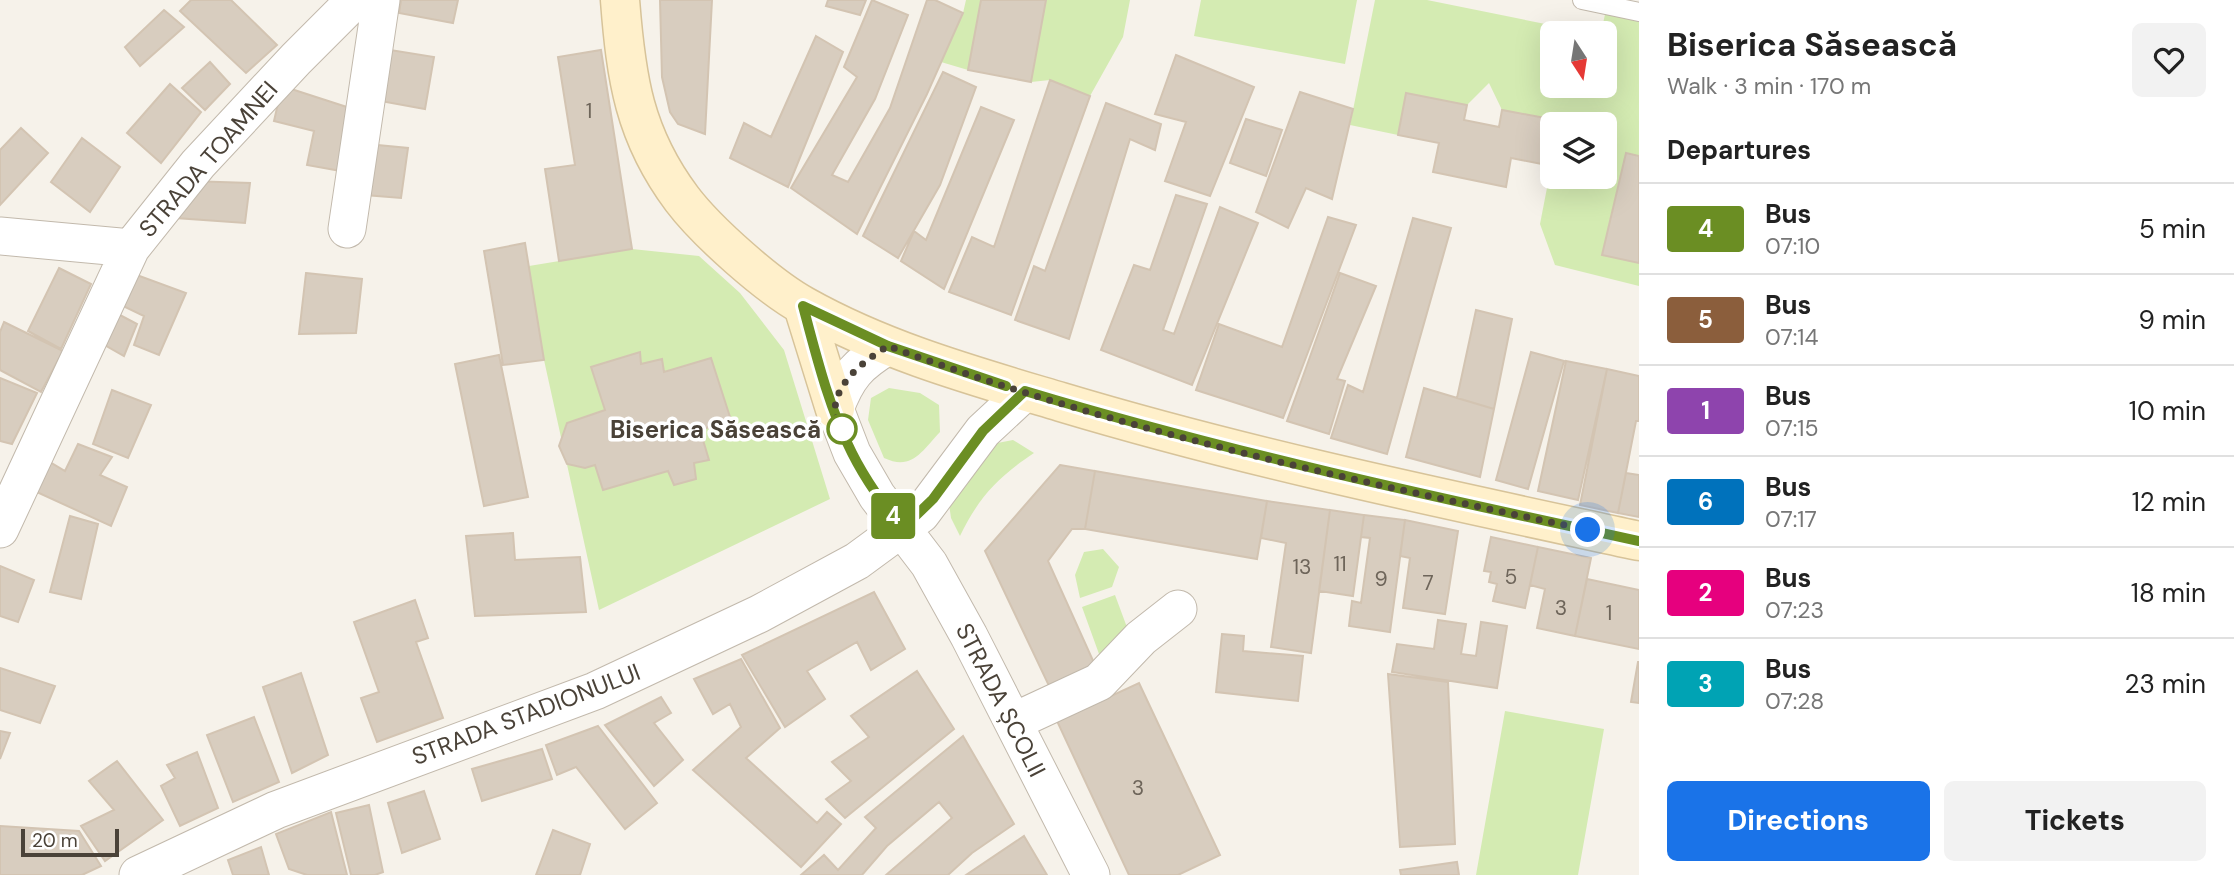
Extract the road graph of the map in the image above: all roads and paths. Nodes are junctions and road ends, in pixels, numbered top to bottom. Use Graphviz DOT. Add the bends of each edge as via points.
graph roads {
  1 [pos="355,0"];
  2 [pos="381,0"];
  3 [pos="620,0"];
  4 [pos="1593,1"];
  5 [pos="1639,12"];
  6 [pos="347,229"];
  7 [pos="0,236"];
  8 [pos="131,248"];
  9 [pos="803,306"];
  10 [pos="888,346"];
  11 [pos="1025,391"];
  12 [pos="835,409"];
  13 [pos="0,529"];
  14 [pos="902,529"];
  15 [pos="1639,541"];
  16 [pos="1178,609"];
  17 [pos="1013,722"];
  18 [pos="138,875"];
  19 [pos="1091,875"];
  1 -- 8 [label="street, STRADA TOAMNEI" via="198,164"];
  2 -- 6 [label="street"];
  3 -- 9 [label="main road" via="631,92 658,165 713,232"];
  4 -- 5 [label="lane"];
  7 -- 8 [label="street"];
  8 -- 13 [label="street, STRADA TOAMNEI"];
  9 -- 10 [label="main road"];
  9 -- 12 [label="main road"];
  10 -- 11 [label="main road"];
  10 -- 12 [label="street" via="856,368"];
  11 -- 14 [label="street" via="983,431 933,499"];
  11 -- 15 [label="main road" via="1324,472"];
  12 -- 14 [label="street, STRADA ȘCOLII" via="852,453"];
  14 -- 17 [label="street, STRADA ȘCOLII" via="929,564"];
  14 -- 18 [label="street, STRADA STADIONULUI" via="857,561 759,614 595,691 276,810"];
  16 -- 17 [label="street" via="1141,638 1100,682"];
  17 -- 19 [label="street, STRADA ȘCOLII"];
}
